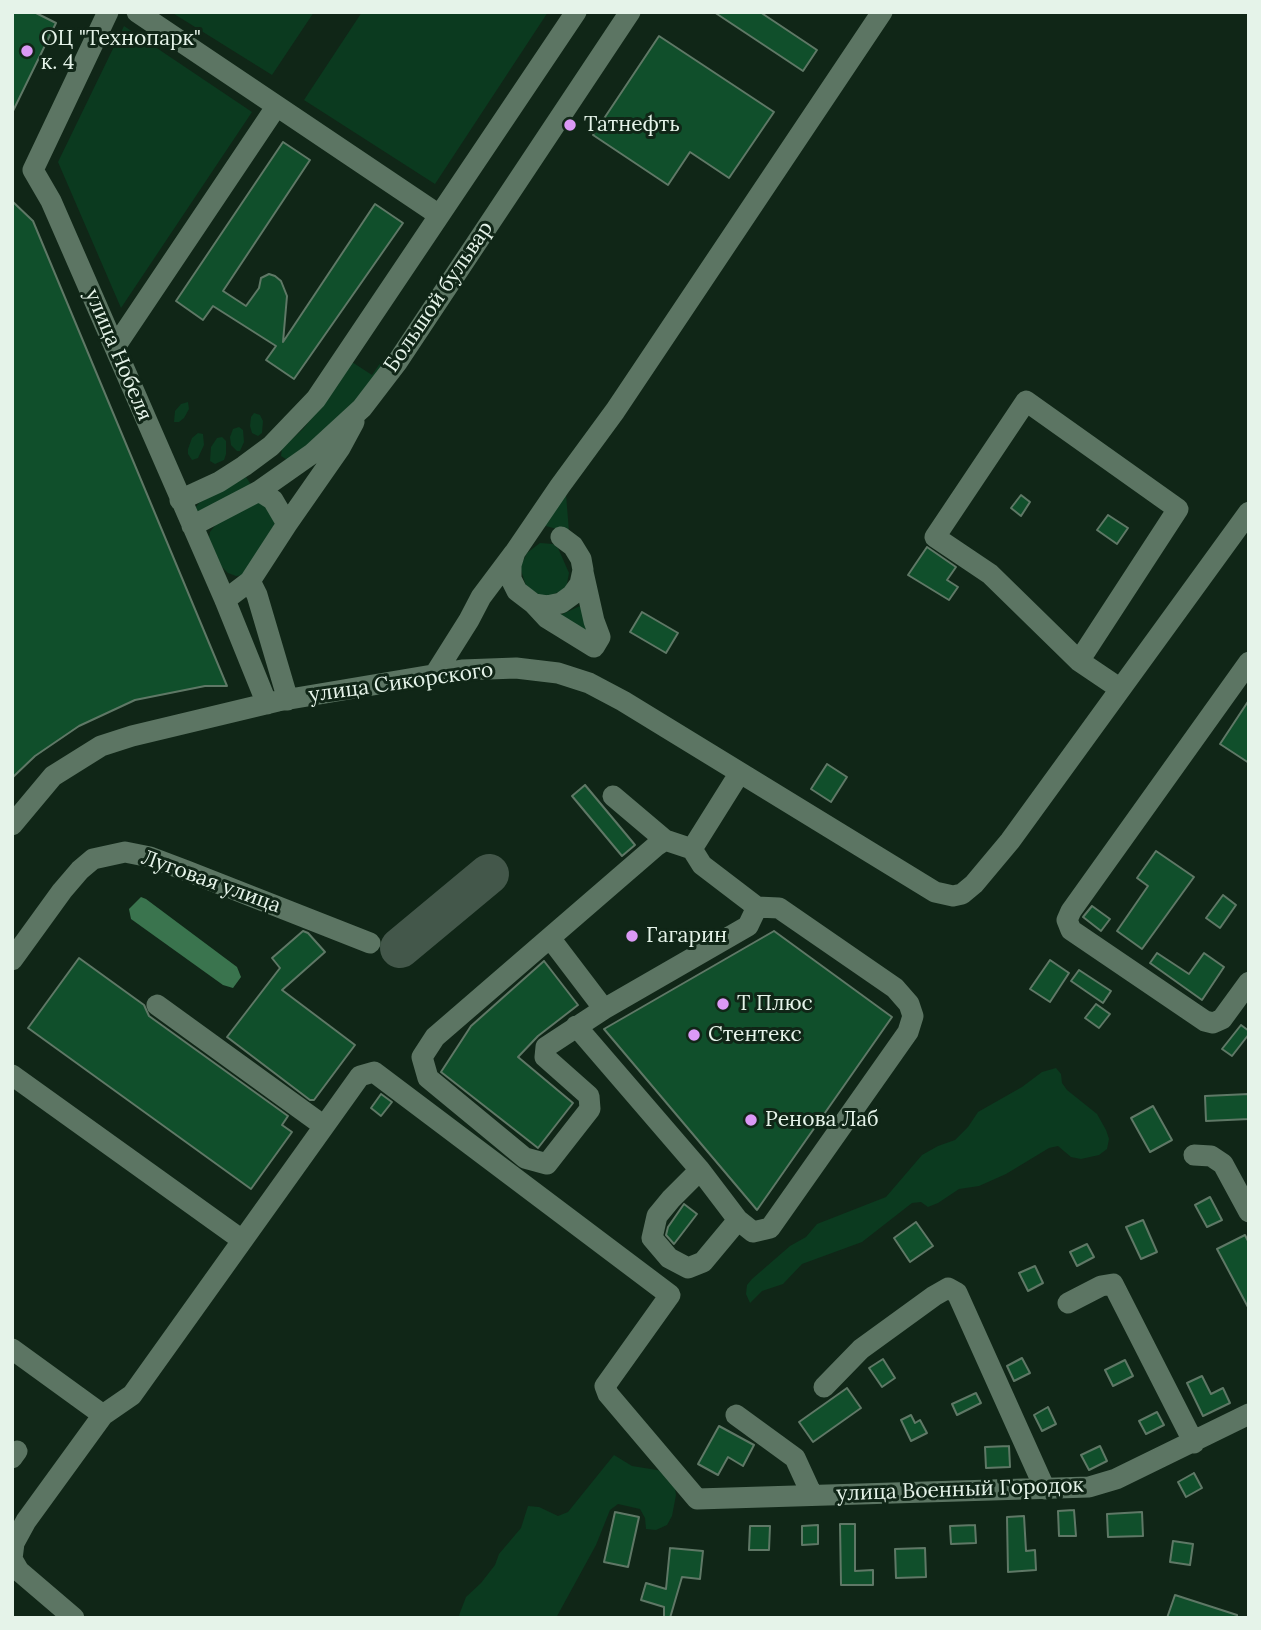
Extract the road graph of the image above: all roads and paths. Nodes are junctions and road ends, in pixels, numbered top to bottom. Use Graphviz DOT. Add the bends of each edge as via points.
graph roads {
  1 [pos="137,12"];
  2 [pos="576,12"];
  3 [pos="630,12"];
  4 [pos="882,12"];
  5 [pos="99,15"];
  6 [pos="276,107"];
  7 [pos="22,168"];
  8 [pos="439,215"];
  9 [pos="114,347"];
  10 [pos="362,408"];
  11 [pos="263,452"];
  12 [pos="280,477"];
  13 [pos="259,491"];
  14 [pos="180,500"];
  15 [pos="1249,512"];
  16 [pos="286,524"];
  17 [pos="192,526"];
  18 [pos="561,537"];
  19 [pos="515,552"];
  20 [pos="583,570"];
  21 [pos="250,581"];
  22 [pos="225,600"];
  23 [pos="530,602"];
  24 [pos="469,620"];
  25 [pos="1079,661"];
  26 [pos="1249,662"];
  27 [pos="435,674"];
  28 [pos="1119,688"];
  29 [pos="277,702"];
  30 [pos="739,774"];
  31 [pos="613,796"];
  32 [pos="12,825"];
  33 [pos="665,840"];
  34 [pos="692,849"];
  35 [pos="757,907"];
  36 [pos="550,938"];
  37 [pos="370,943"];
  38 [pos="12,960"];
  39 [pos="1249,982"];
  40 [pos="157,1005"];
  41 [pos="604,1009"];
  42 [pos="576,1026"];
  43 [pos="12,1075"];
  44 [pos="324,1126"];
  45 [pos="1194,1155"];
  46 [pos="701,1170"];
  47 [pos="1249,1212"];
  48 [pos="738,1220"];
  49 [pos="242,1241"];
  50 [pos="1068,1303"];
  51 [pos="12,1349"];
  52 [pos="824,1387"];
  53 [pos="1249,1414"];
  54 [pos="103,1415"];
  55 [pos="736,1416"];
  56 [pos="1194,1443"];
  57 [pos="1045,1489"];
  58 [pos="812,1495"];
  59 [pos="74,1618"];
  1 -- 6 [label="street"];
  2 -- 8 [label="street, Большой бульвар"];
  3 -- 10 [label="street, Большой бульвар"];
  4 -- 19 [label="street"];
  5 -- 7 [label="street, улица Нобеля"];
  6 -- 8 [label="street"];
  6 -- 9 [label="street"];
  7 -- 9 [label="street, улица Нобеля" via="51,201"];
  8 -- 11 [label="street, Большой бульвар" via="316,400"];
  9 -- 14 [label="street, улица Нобеля"];
  10 -- 12 [label="street, Большой бульвар"];
  10 -- 16 [label="street" via="340,448"];
  11 -- 12 [label="street" via="269,472"];
  11 -- 14 [label="street, Большой бульвар" via="219,482"];
  12 -- 13 [label="street, Большой бульвар"];
  13 -- 16 [label="street" via="273,500"];
  13 -- 17 [label="street, Большой бульвар"];
  14 -- 17 [label="street, улица Нобеля"];
  15 -- 28 [label="street"];
  16 -- 21 [label="street"];
  17 -- 22 [label="street, улица Нобеля"];
  18 -- 20 [label="street" via="573,545"];
  19 -- 23 [label="street" via="512,579"];
  19 -- 24 [label="street"];
  20 -- 23 [label="street" via="580,584 561,603"];
  20 -- 23 [label="street" via="600,637 594,647"];
  21 -- 22 [label="street"];
  21 -- 29 [label="street" via="257,595"];
  22 -- 29 [label="street, улица Нобеля"];
  23 -- 24 [label="street" via="496,597"];
  24 -- 27 [label="street"];
  25 -- 25 [label="street" via="990,575 935,537 1026,401 1178,509"];
  25 -- 28 [label="street"];
  26 -- 39 [label="street" via="1067,920 1071,930 1205,1021 1222,1019"];
  27 -- 29 [label="street, улица Сикорского"];
  27 -- 30 [label="street, улица Сикорского" via="516,668 568,676 622,701"];
  28 -- 30 [label="street, улица Сикорского" via="1010,841 962,894 935,892"];
  29 -- 32 [label="street, улица Сикорского" via="101,746 53,776"];
  30 -- 34 [label="street"];
  31 -- 33 [label="street"];
  33 -- 34 [label="street"];
  33 -- 36 [label="street"];
  34 -- 35 [label="street" via="702,865"];
  35 -- 41 [label="street" via="748,926"];
  35 -- 48 [label="street" via="779,908 895,988 913,1016 908,1032 770,1227 752,1232"];
  36 -- 41 [label="street"];
  36 -- 42 [label="street" via="435,1037 422,1056 428,1078 525,1158 547,1164 590,1109 589,1096 545,1057 547,1047"];
  37 -- 38 [label="street, Луговая улица" via="323,934 187,871 125,852 93,859 80,870"];
  40 -- 44 [label="street"];
  41 -- 42 [label="street"];
  42 -- 46 [label="street"];
  43 -- 49 [label="street"];
  44 -- 49 [label="street"];
  44 -- 58 [label="street, улица Военный Городок" via="360,1076 374,1072 670,1295 605,1387 608,1394 697,1499"];
  45 -- 47 [label="street" via="1211,1156 1223,1164"];
  46 -- 48 [label="street"];
  46 -- 48 [label="street" via="657,1216 653,1238 669,1258 688,1268 703,1262"];
  49 -- 54 [label="street" via="132,1395"];
  50 -- 56 [label="street" via="1120,1279"];
  51 -- 54 [label="street"];
  52 -- 57 [label="street" via="862,1349 948,1288 957,1293"];
  53 -- 56 [label="street, улица Военный Городок"];
  54 -- 59 [label="street" via="14,1543 12,1559 19,1571"];
  55 -- 58 [label="street" via="795,1458"];
  56 -- 57 [label="street, улица Военный Городок" via="1116,1479 1089,1487"];
  57 -- 58 [label="street, улица Военный Городок"];
}
